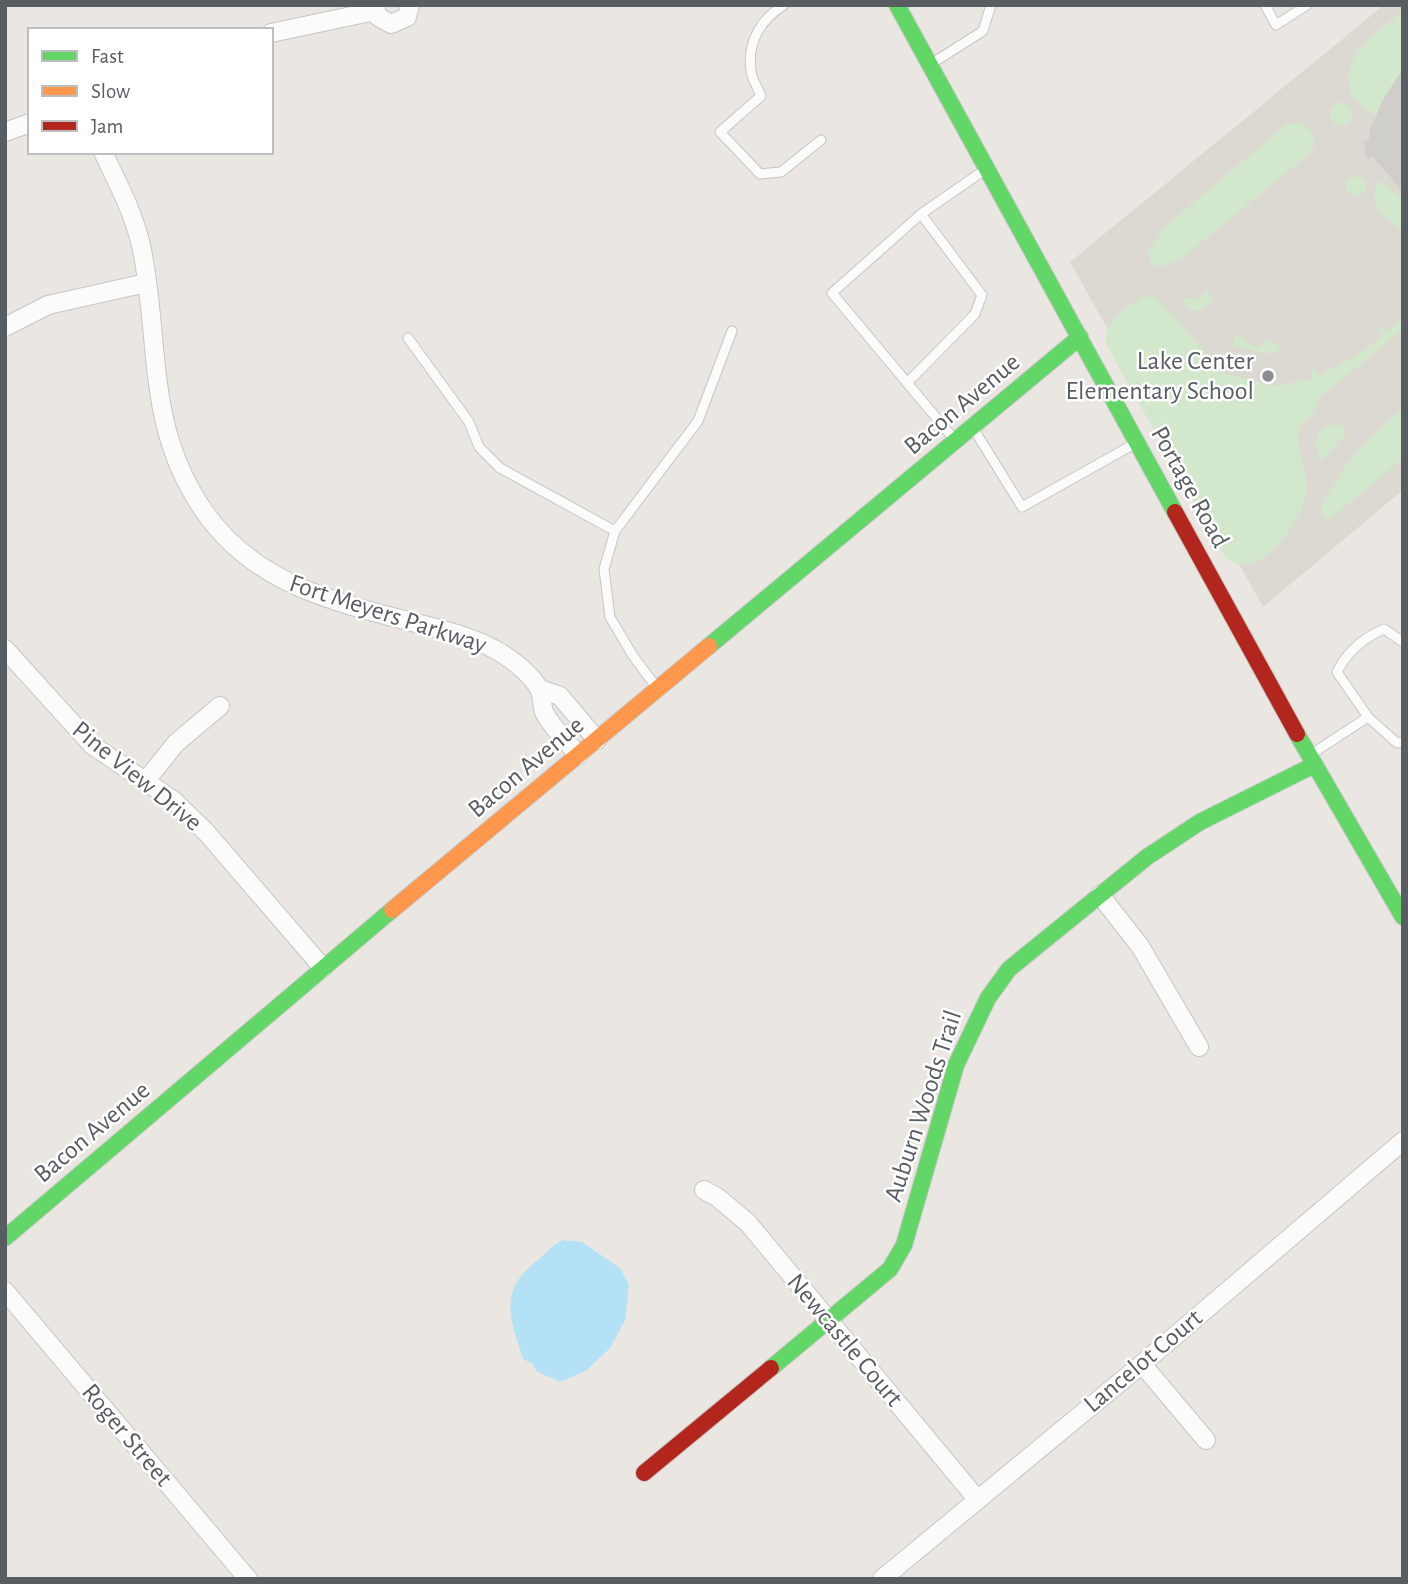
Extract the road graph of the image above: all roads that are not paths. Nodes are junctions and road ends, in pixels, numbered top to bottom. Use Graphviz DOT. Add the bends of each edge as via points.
graph roads {
  1 [pos="410,5"];
  2 [pos="784,5"];
  3 [pos="897,5"];
  4 [pos="991,5"];
  5 [pos="1265,5"];
  6 [pos="1307,5"];
  7 [pos="375,8"];
  8 [pos="273,33"];
  9 [pos="930,65"];
  10 [pos="28,124"];
  11 [pos="5,132"];
  12 [pos="821,140"];
  13 [pos="104,154"];
  14 [pos="987,168"];
  15 [pos="921,214"];
  16 [pos="146,283"];
  17 [pos="5,327"];
  18 [pos="732,331"];
  19 [pos="1080,337"];
  20 [pos="408,338"];
  21 [pos="907,383"];
  22 [pos="972,427"];
  23 [pos="956,441"];
  24 [pos="1138,442"];
  25 [pos="615,531"];
  26 [pos="1403,642"];
  27 [pos="5,649"];
  28 [pos="540,689"];
  29 [pos="658,689"];
  30 [pos="219,706"];
  31 [pos="1368,717"];
  32 [pos="597,740"];
  33 [pos="1403,742"];
  34 [pos="578,755"];
  35 [pos="1311,761"];
  36 [pos="145,782"];
  37 [pos="1100,895"];
  38 [pos="1403,917"];
  39 [pos="323,968"];
  40 [pos="1199,1047"];
  41 [pos="1403,1141"];
  42 [pos="704,1190"];
  43 [pos="5,1238"];
  44 [pos="5,1291"];
  45 [pos="829,1321"];
  46 [pos="1142,1364"];
  47 [pos="1206,1440"];
  48 [pos="644,1473"];
  49 [pos="977,1499"];
  50 [pos="248,1579"];
  51 [pos="882,1579"];
  1 -- 7 [label="street" via="407,17 397,23 386,23"];
  2 -- 12 [label="lane" via="758,27 752,49 750,72 761,96 720,132 760,174 780,172"];
  3 -- 9 [label="street, Portage Road"];
  4 -- 9 [label="lane" via="983,31"];
  5 -- 6 [label="lane" via="1276,25"];
  7 -- 8 [label="street"];
  9 -- 14 [label="street, Portage Road"];
  10 -- 11 [label="street"];
  13 -- 16 [label="street, Fort Meyers Parkway" via="132,214"];
  14 -- 15 [label="lane"];
  14 -- 19 [label="street, Portage Road"];
  15 -- 21 [label="lane" via="982,295 975,314"];
  15 -- 21 [label="lane" via="832,293"];
  16 -- 17 [label="street" via="48,305"];
  16 -- 28 [label="street, Fort Meyers Parkway" via="165,430 186,482 207,515 233,543 262,569 291,586 334,602 466,636 501,653"];
  18 -- 25 [label="lane" via="698,421"];
  19 -- 22 [label="street, Bacon Avenue"];
  19 -- 24 [label="street, Portage Road"];
  20 -- 25 [label="lane" via="469,422 479,447 500,468"];
  21 -- 23 [label="lane"];
  22 -- 23 [label="street, Bacon Avenue"];
  22 -- 24 [label="lane" via="1022,507"];
  23 -- 29 [label="street, Bacon Avenue"];
  24 -- 35 [label="street, Portage Road"];
  25 -- 29 [label="lane" via="604,569 610,617"];
  26 -- 31 [label="lane" via="1384,629 1343,659 1337,673"];
  27 -- 36 [label="street, Pine View Drive" via="92,745"];
  28 -- 32 [label="street, Fort Meyers Parkway" via="560,696"];
  28 -- 34 [label="street, Fort Meyers Parkway" via="544,713"];
  29 -- 32 [label="street, Bacon Avenue"];
  30 -- 36 [label="street" via="176,743"];
  31 -- 33 [label="lane" via="1398,743"];
  31 -- 35 [label="lane"];
  32 -- 34 [label="street, Bacon Avenue"];
  34 -- 39 [label="street, Bacon Avenue"];
  35 -- 37 [label="street, Auburn Woods Trail" via="1200,822"];
  35 -- 38 [label="street, Portage Road"];
  36 -- 39 [label="street, Pine View Drive" via="173,800 206,832"];
  37 -- 40 [label="street" via="1140,946"];
  37 -- 45 [label="street, Auburn Woods Trail" via="1009,969 991,991 966,1037 904,1245 890,1269"];
  39 -- 43 [label="street, Bacon Avenue"];
  41 -- 46 [label="street, Lancelot Court"];
  42 -- 45 [label="street, Newcastle Court" via="748,1223"];
  44 -- 50 [label="street, Roger Street"];
  45 -- 48 [label="street, Auburn Woods Trail"];
  45 -- 49 [label="street, Newcastle Court"];
  46 -- 47 [label="street"];
  46 -- 49 [label="street, Lancelot Court"];
  49 -- 51 [label="street, Lancelot Court"];
}
